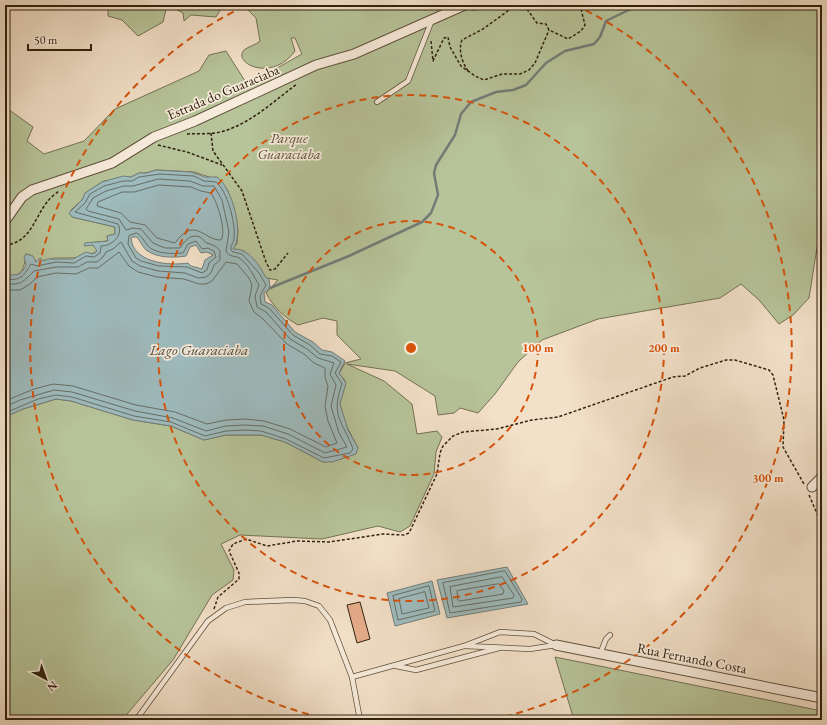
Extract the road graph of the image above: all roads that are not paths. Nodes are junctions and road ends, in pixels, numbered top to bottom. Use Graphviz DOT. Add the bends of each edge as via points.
graph roads {
  1 [pos="467,8"];
  2 [pos="432,20"];
  3 [pos="377,102"];
  4 [pos="5,220"];
  5 [pos="822,477"];
  6 [pos="808,489"];
  7 [pos="610,635"];
  8 [pos="556,645"];
  9 [pos="464,646"];
  10 [pos="499,648"];
  11 [pos="600,654"];
  12 [pos="394,665"];
  13 [pos="352,677"];
  14 [pos="822,698"];
  15 [pos="136,720"];
  16 [pos="360,720"];
  1 -- 2 [label="street, Estrada do Guaraciaba"];
  2 -- 3 [label="lane" via="408,81"];
  2 -- 4 [label="street, Estrada do Guaraciaba" via="354,54 316,65 195,121 154,137 112,163 32,190 22,197"];
  5 -- 6 [label="street"];
  7 -- 11 [label="lane"];
  8 -- 9 [label="lane" via="534,634 505,632"];
  8 -- 10 [label="lane" via="540,649"];
  8 -- 11 [label="street, Rua Fernando Costa"];
  9 -- 10 [label="lane"];
  9 -- 12 [label="lane"];
  10 -- 12 [label="lane" via="416,670"];
  11 -- 14 [label="street, Rua Fernando Costa"];
  12 -- 13 [label="lane"];
  13 -- 15 [label="lane" via="330,620 319,606 293,600 245,602 215,614"];
  13 -- 16 [label="lane"];
}
